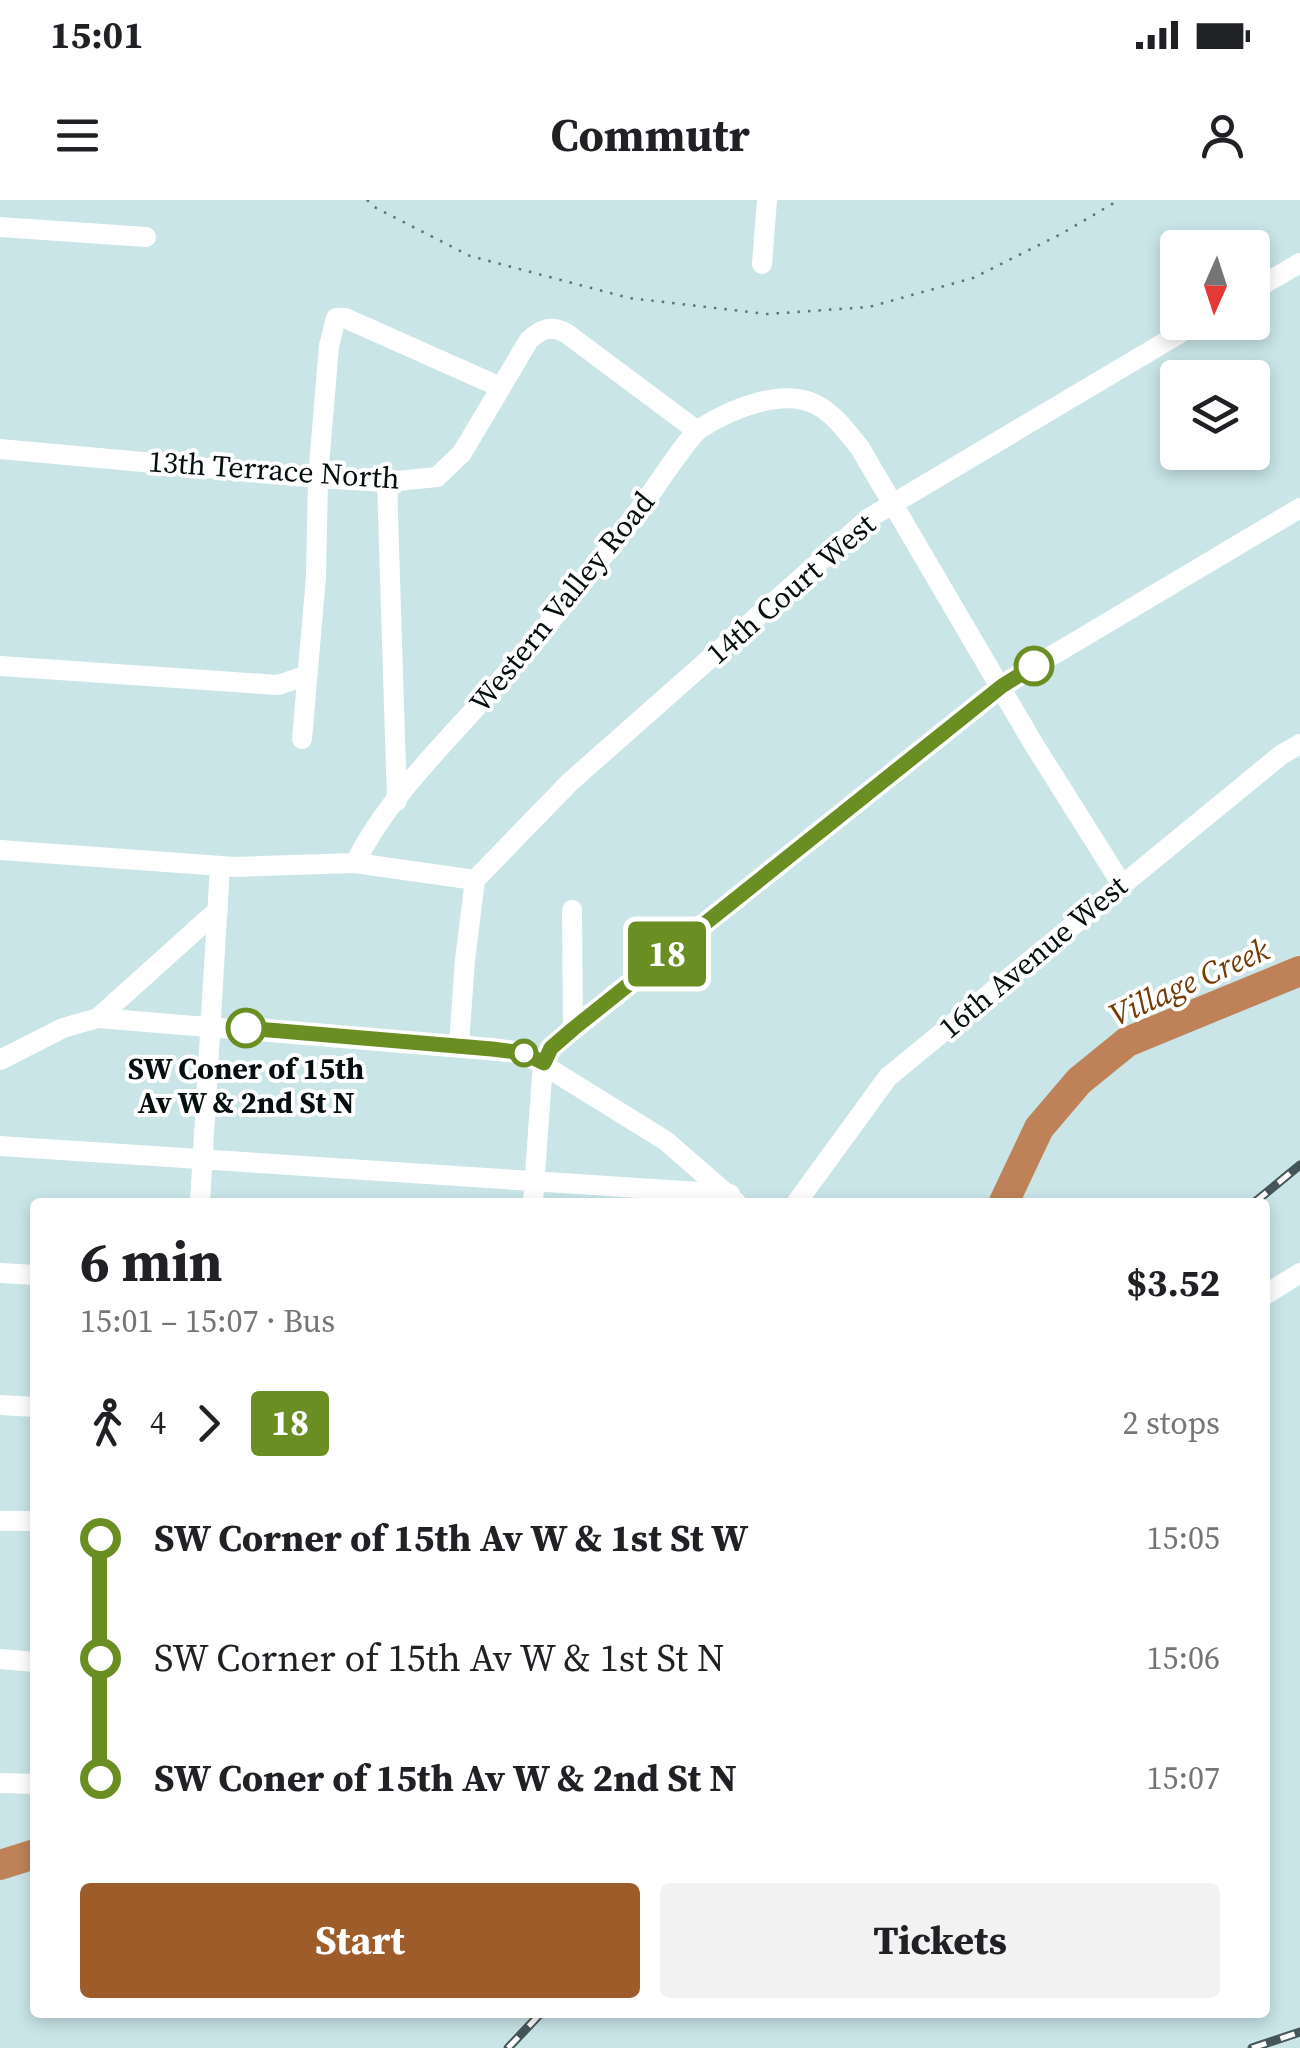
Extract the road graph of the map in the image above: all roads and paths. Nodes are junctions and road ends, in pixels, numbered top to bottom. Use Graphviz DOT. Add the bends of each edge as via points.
graph roads {
  1 [pos="367,200"];
  2 [pos="767,200"];
  3 [pos="1119,200"];
  4 [pos="0,227"];
  5 [pos="146,237"];
  6 [pos="1300,263"];
  7 [pos="762,264"];
  8 [pos="1270,280"];
  9 [pos="1169,340"];
  10 [pos="500,387"];
  11 [pos="696,430"];
  12 [pos="0,449"];
  13 [pos="318,478"];
  14 [pos="386,482"];
  15 [pos="893,504"];
  16 [pos="1300,508"];
  17 [pos="0,666"];
  18 [pos="305,676"];
  19 [pos="1002,686"];
  20 [pos="302,739"];
  21 [pos="1300,744"];
  22 [pos="397,801"];
  23 [pos="0,850"];
  24 [pos="355,864"];
  25 [pos="220,866"];
  26 [pos="475,880"];
  27 [pos="1121,884"];
  28 [pos="218,910"];
  29 [pos="572,910"];
  30 [pos="98,1018"];
  31 [pos="210,1026"];
  32 [pos="573,1029"];
  33 [pos="459,1046"];
  34 [pos="0,1060"];
  35 [pos="544,1063"];
  36 [pos="0,1146"];
  37 [pos="202,1159"];
  38 [pos="534,1192"];
  39 [pos="200,1198"];
  40 [pos="733,1198"];
  41 [pos="800,1198"];
  42 [pos="0,1273"];
  43 [pos="1300,1273"];
  44 [pos="30,1275"];
  45 [pos="1270,1292"];
  46 [pos="0,1404"];
  47 [pos="30,1407"];
  48 [pos="0,1521"];
  49 [pos="30,1522"];
  50 [pos="0,1659"];
  51 [pos="30,1662"];
  52 [pos="0,1782"];
  53 [pos="30,1784"];
  1 -- 3 [label="path" via="470,256 629,298 767,314 869,307 973,278"];
  2 -- 7 [label="street"];
  4 -- 5 [label="street"];
  6 -- 8 [label="street"];
  9 -- 15 [label="street, 14th Court West"];
  10 -- 11 [label="street, 13th Terrace North" via="529,340 556,328"];
  10 -- 13 [label="street" via="336,318"];
  10 -- 14 [label="street, 13th Terrace North" via="462,454 437,477"];
  11 -- 15 [label="street" via="750,405 805,400 836,420 860,448"];
  11 -- 22 [label="street, Western Valley Road" via="577,590"];
  12 -- 13 [label="street, 13th Terrace North"];
  13 -- 14 [label="street, 13th Terrace North"];
  13 -- 18 [label="street"];
  14 -- 22 [label="street"];
  15 -- 19 [label="street"];
  15 -- 26 [label="street, 14th Court West" via="869,518 570,782"];
  16 -- 19 [label="street"];
  17 -- 18 [label="street" via="278,686"];
  18 -- 20 [label="street"];
  19 -- 27 [label="street"];
  19 -- 32 [label="street"];
  21 -- 27 [label="street, 16th Avenue West"];
  22 -- 24 [label="street, Western Valley Road"];
  23 -- 25 [label="street"];
  24 -- 25 [label="street"];
  24 -- 26 [label="street"];
  25 -- 28 [label="street"];
  26 -- 33 [label="street"];
  27 -- 41 [label="street, 16th Avenue West" via="888,1077"];
  28 -- 30 [label="street"];
  28 -- 31 [label="street"];
  29 -- 32 [label="street"];
  30 -- 31 [label="street"];
  30 -- 34 [label="street"];
  31 -- 33 [label="street"];
  31 -- 37 [label="street"];
  32 -- 35 [label="street"];
  33 -- 35 [label="street" via="524,1053"];
  35 -- 38 [label="street"];
  35 -- 40 [label="street" via="666,1141"];
  36 -- 37 [label="street"];
  37 -- 38 [label="street"];
  37 -- 39 [label="street"];
  38 -- 40 [label="street"];
  42 -- 44 [label="street"];
  43 -- 45 [label="street"];
  46 -- 47 [label="street"];
  48 -- 49 [label="street"];
  50 -- 51 [label="street"];
  52 -- 53 [label="street"];
}
